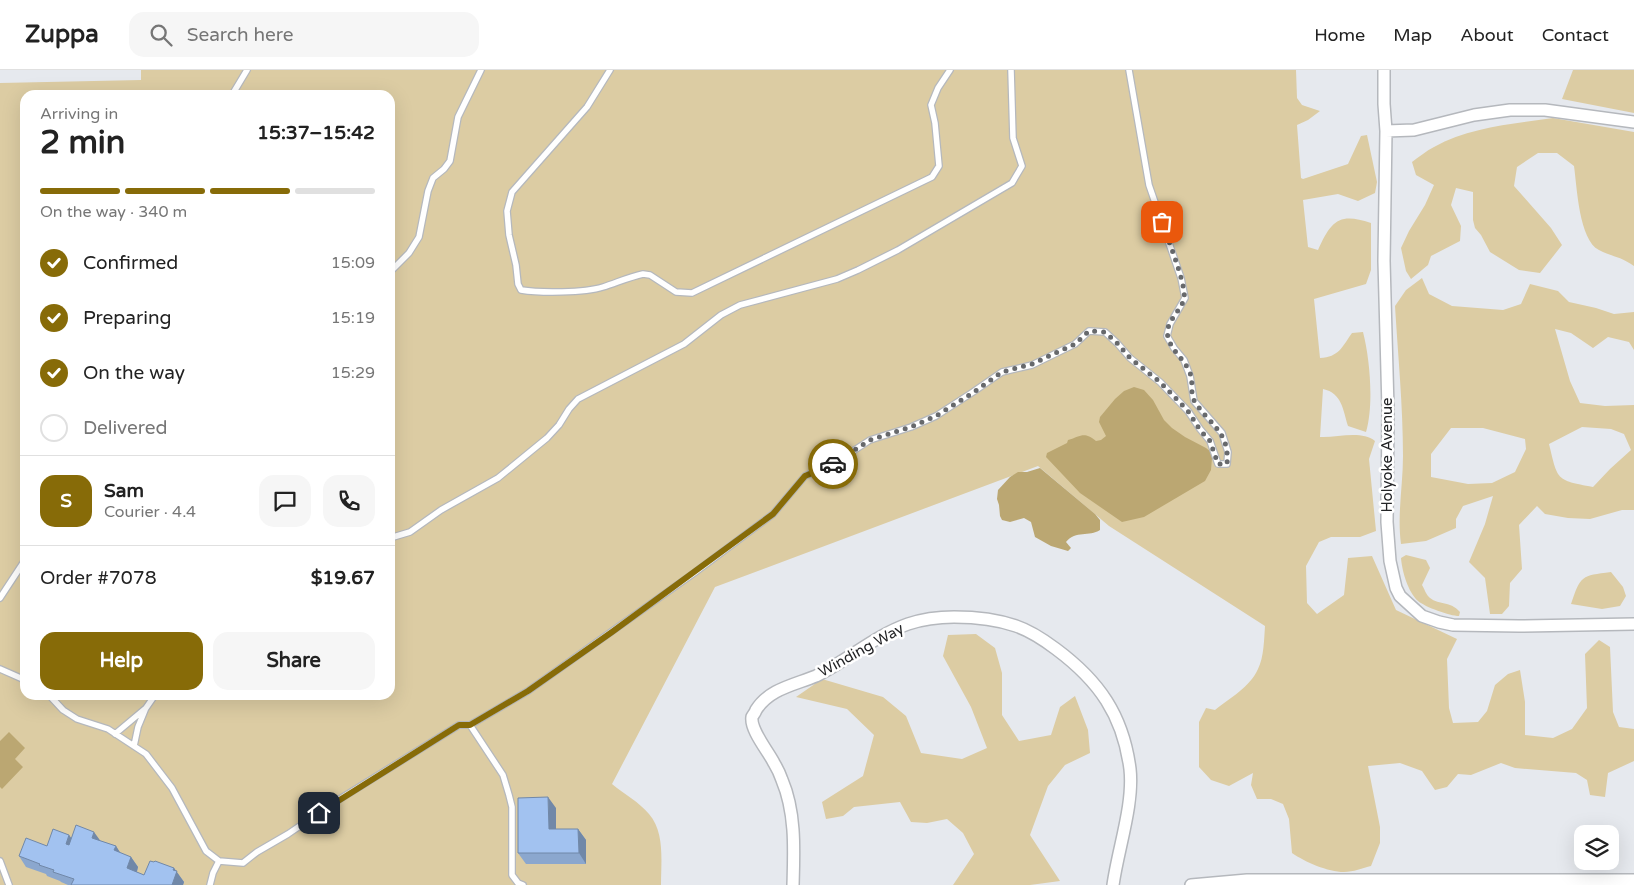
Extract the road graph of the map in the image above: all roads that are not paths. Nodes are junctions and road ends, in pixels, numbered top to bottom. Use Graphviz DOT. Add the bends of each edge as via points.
graph roads {
  1 [pos="247,70"];
  2 [pos="481,70"];
  3 [pos="610,70"];
  4 [pos="950,70"];
  5 [pos="1011,70"];
  6 [pos="1129,70"];
  7 [pos="1384,70"];
  8 [pos="235,90"];
  9 [pos="1634,122"];
  10 [pos="1386,132"];
  11 [pos="395,267"];
  12 [pos="395,536"];
  13 [pos="20,568"];
  14 [pos="0,598"];
  15 [pos="1634,624"];
  16 [pos="0,669"];
  17 [pos="20,678"];
  18 [pos="54,700"];
  19 [pos="152,700"];
  20 [pos="146,708"];
  21 [pos="470,725"];
  22 [pos="115,734"];
  23 [pos="134,746"];
  24 [pos="0,860"];
  25 [pos="219,861"];
  26 [pos="1634,880"];
  27 [pos="9,885"];
  28 [pos="210,885"];
  29 [pos="523,885"];
  30 [pos="793,885"];
  31 [pos="1113,885"];
  32 [pos="1191,885"];
  1 -- 8 [label="lane"];
  2 -- 11 [label="lane" via="458,117 450,161 433,178 428,191 419,237"];
  3 -- 4 [label="lane" via="587,107 512,192 507,211 508,235 521,290 580,291 643,274 676,292 692,293 932,177 939,166 931,105"];
  5 -- 12 [label="lane" via="1013,138 1022,166 1012,183 858,270 837,279 740,305 721,315 684,344 578,399 547,438 498,478 441,510 410,532"];
  6 -- 21 [label="lane" via="1149,185 1185,298 1167,336 1184,360 1194,400 1222,433 1228,452 1227,464 1218,464 1210,441 1188,411 1160,382 1105,332 1089,331 1075,344 1032,364 1002,372 936,416 870,440 833,464 805,476 773,514 694,573 528,691"];
  7 -- 10 [label="street, Holyoke Avenue"];
  9 -- 10 [label="street" via="1545,110 1510,110 1414,130"];
  10 -- 15 [label="street, Holyoke Avenue" via="1387,522 1390,561 1400,596 1422,616 1453,625"];
  13 -- 14 [label="lane"];
  16 -- 17 [label="lane"];
  18 -- 22 [label="lane" via="77,719"];
  19 -- 20 [label="lane"];
  20 -- 22 [label="lane"];
  20 -- 23 [label="lane"];
  21 -- 25 [label="lane" via="459,725 243,863"];
  21 -- 29 [label="lane" via="503,775 512,806 512,875"];
  22 -- 23 [label="lane"];
  23 -- 25 [label="lane" via="146,754 172,788 206,851"];
  24 -- 27 [label="lane"];
  25 -- 28 [label="lane"];
  26 -- 32 [label="street" via="1247,880"];
  30 -- 31 [label="street, Winding Way" via="794,844 787,796 774,763 754,730 752,717 773,693 816,675 908,624 938,617 998,620 1018,626 1042,638 1077,664 1106,699 1127,750 1130,772 1128,807"];
}
